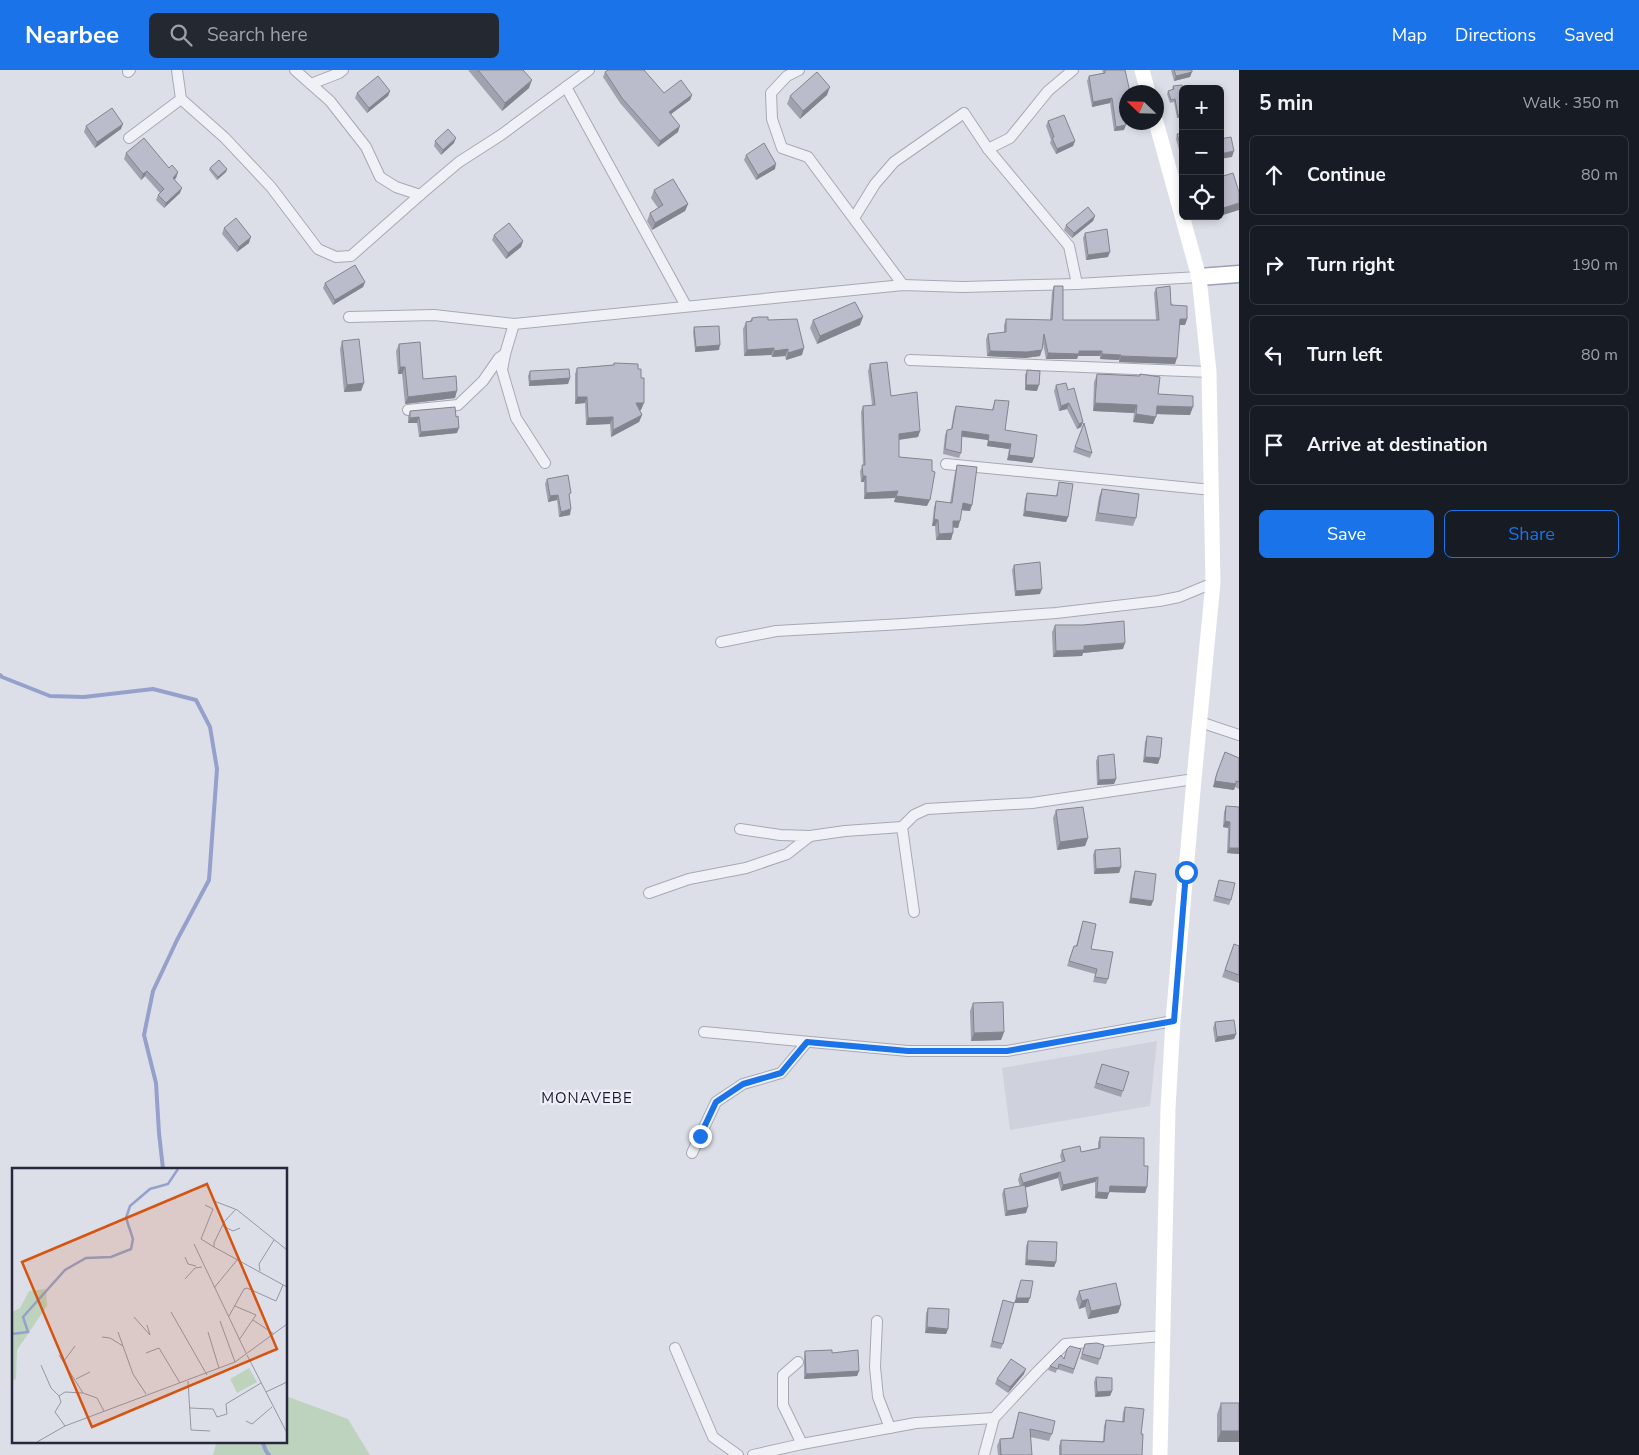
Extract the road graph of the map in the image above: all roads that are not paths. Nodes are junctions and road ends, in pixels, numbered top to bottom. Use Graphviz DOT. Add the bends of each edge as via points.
graph roads {
  1 [pos="178,70"];
  2 [pos="295,70"];
  3 [pos="344,70"];
  4 [pos="589,70"];
  5 [pos="799,70"];
  6 [pos="1073,70"];
  7 [pos="1142,70"];
  8 [pos="311,84"];
  9 [pos="1146,85"];
  10 [pos="566,87"];
  11 [pos="181,99"];
  12 [pos="1158,130"];
  13 [pos="129,138"];
  14 [pos="988,149"];
  15 [pos="420,195"];
  16 [pos="854,218"];
  17 [pos="1239,274"];
  18 [pos="1199,277"];
  19 [pos="1077,284"];
  20 [pos="902,285"];
  21 [pos="686,306"];
  22 [pos="349,316"];
  23 [pos="514,324"];
  24 [pos="505,354"];
  25 [pos="910,360"];
  26 [pos="1209,372"];
  27 [pos="408,410"];
  28 [pos="545,462"];
  29 [pos="946,464"];
  30 [pos="1212,490"];
  31 [pos="1213,583"];
  32 [pos="721,642"];
  33 [pos="1200,722"];
  34 [pos="1239,736"];
  35 [pos="1194,779"];
  36 [pos="902,827"];
  37 [pos="740,829"];
  38 [pos="810,836"];
  39 [pos="649,893"];
  40 [pos="914,912"];
  41 [pos="1174,1021"];
  42 [pos="704,1032"];
  43 [pos="807,1042"];
  44 [pos="692,1153"];
  45 [pos="877,1321"];
  46 [pos="1163,1336"];
  47 [pos="675,1348"];
  48 [pos="798,1362"];
  49 [pos="994,1418"];
  50 [pos="890,1428"];
  51 [pos="802,1444"];
  52 [pos="738,1455"];
  53 [pos="753,1455"];
  54 [pos="984,1455"];
  55 [pos="1160,1455"];
  1 -- 11 [label="street"];
  2 -- 8 [label="street"];
  3 -- 8 [label="street"];
  4 -- 10 [label="street"];
  5 -- 16 [label="street" via="787,76 771,93 772,119 782,148 808,157"];
  6 -- 14 [label="street" via="1048,91 1010,138"];
  7 -- 9 [label="main road"];
  8 -- 15 [label="street" via="330,101 366,147 380,177 396,187"];
  10 -- 15 [label="street" via="459,162"];
  10 -- 21 [label="street"];
  11 -- 13 [label="street"];
  11 -- 15 [label="street" via="225,138 271,187 318,249 336,257 351,256"];
  12 -- 18 [label="main road"];
  14 -- 16 [label="street" via="964,113 894,162 875,184"];
  14 -- 19 [label="street" via="1069,246"];
  16 -- 20 [label="street"];
  17 -- 18 [label="main road"];
  18 -- 19 [label="street"];
  18 -- 26 [label="main road"];
  19 -- 20 [label="street"];
  20 -- 21 [label="street"];
  21 -- 23 [label="street"];
  22 -- 23 [label="street" via="434,315"];
  23 -- 24 [label="street"];
  24 -- 27 [label="street" via="483,382 458,405"];
  24 -- 28 [label="street" via="502,370 516,418"];
  25 -- 26 [label="street"];
  26 -- 30 [label="main road"];
  29 -- 30 [label="street"];
  30 -- 31 [label="main road"];
  31 -- 32 [label="street" via="1179,597 1140,603 1056,613 776,631"];
  31 -- 33 [label="main road"];
  33 -- 34 [label="street"];
  33 -- 35 [label="main road"];
  35 -- 36 [label="street" via="1032,803 927,809 914,815"];
  35 -- 41 [label="main road"];
  36 -- 38 [label="street"];
  36 -- 40 [label="street"];
  37 -- 38 [label="street"];
  38 -- 39 [label="street" via="787,854 746,868 689,879"];
  41 -- 43 [label="street" via="1007,1051 908,1051"];
  41 -- 46 [label="main road" via="1168,1108"];
  42 -- 43 [label="street"];
  43 -- 44 [label="street" via="781,1073 743,1084 716,1102"];
  45 -- 50 [label="street" via="875,1367 878,1397"];
  46 -- 49 [label="street" via="1066,1344"];
  46 -- 55 [label="main road"];
  47 -- 52 [label="street" via="713,1437"];
  48 -- 51 [label="street" via="783,1375 783,1405"];
  49 -- 50 [label="street"];
  49 -- 54 [label="street"];
  50 -- 51 [label="street"];
  51 -- 53 [label="street"];
}
